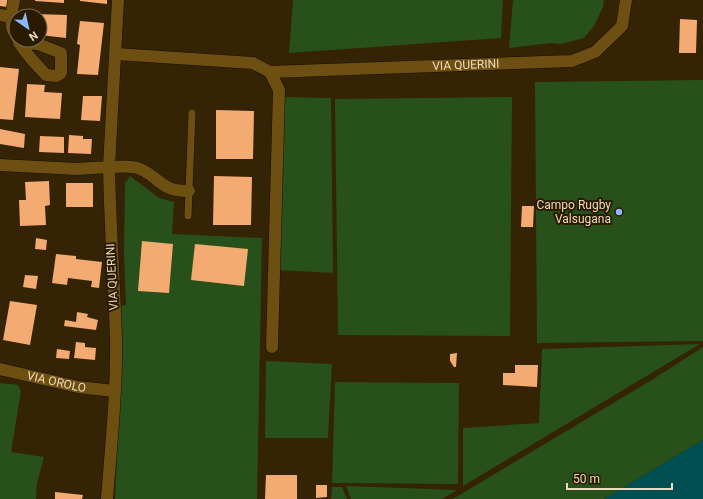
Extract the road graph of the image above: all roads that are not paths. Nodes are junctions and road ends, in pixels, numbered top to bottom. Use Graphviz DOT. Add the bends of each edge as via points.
graph roads {
  1 [pos="14,0"];
  2 [pos="118,0"];
  3 [pos="626,0"];
  4 [pos="6,16"];
  5 [pos="116,54"];
  6 [pos="270,72"];
  7 [pos="192,113"];
  8 [pos="0,165"];
  9 [pos="109,167"];
  10 [pos="189,191"];
  11 [pos="188,216"];
  12 [pos="272,347"];
  13 [pos="0,369"];
  14 [pos="114,391"];
  15 [pos="107,499"];
  1 -- 4 [label="street"];
  2 -- 5 [label="street, VIA QUERINI"];
  3 -- 6 [label="street, VIA QUERINI" via="622,26 596,52 572,61"];
  5 -- 6 [label="street, VIA QUERINI" via="253,63"];
  5 -- 9 [label="street, VIA QUERINI"];
  6 -- 12 [label="street" via="279,90"];
  7 -- 10 [label="lane"];
  8 -- 9 [label="street" via="76,169"];
  9 -- 10 [label="street" via="131,166 150,175 168,189 178,192"];
  9 -- 14 [label="street, VIA QUERINI" via="116,338"];
  10 -- 11 [label="lane"];
  13 -- 14 [label="street, VIA OROLO" via="78,387"];
  14 -- 15 [label="street, VIA QUERINI"];
}
